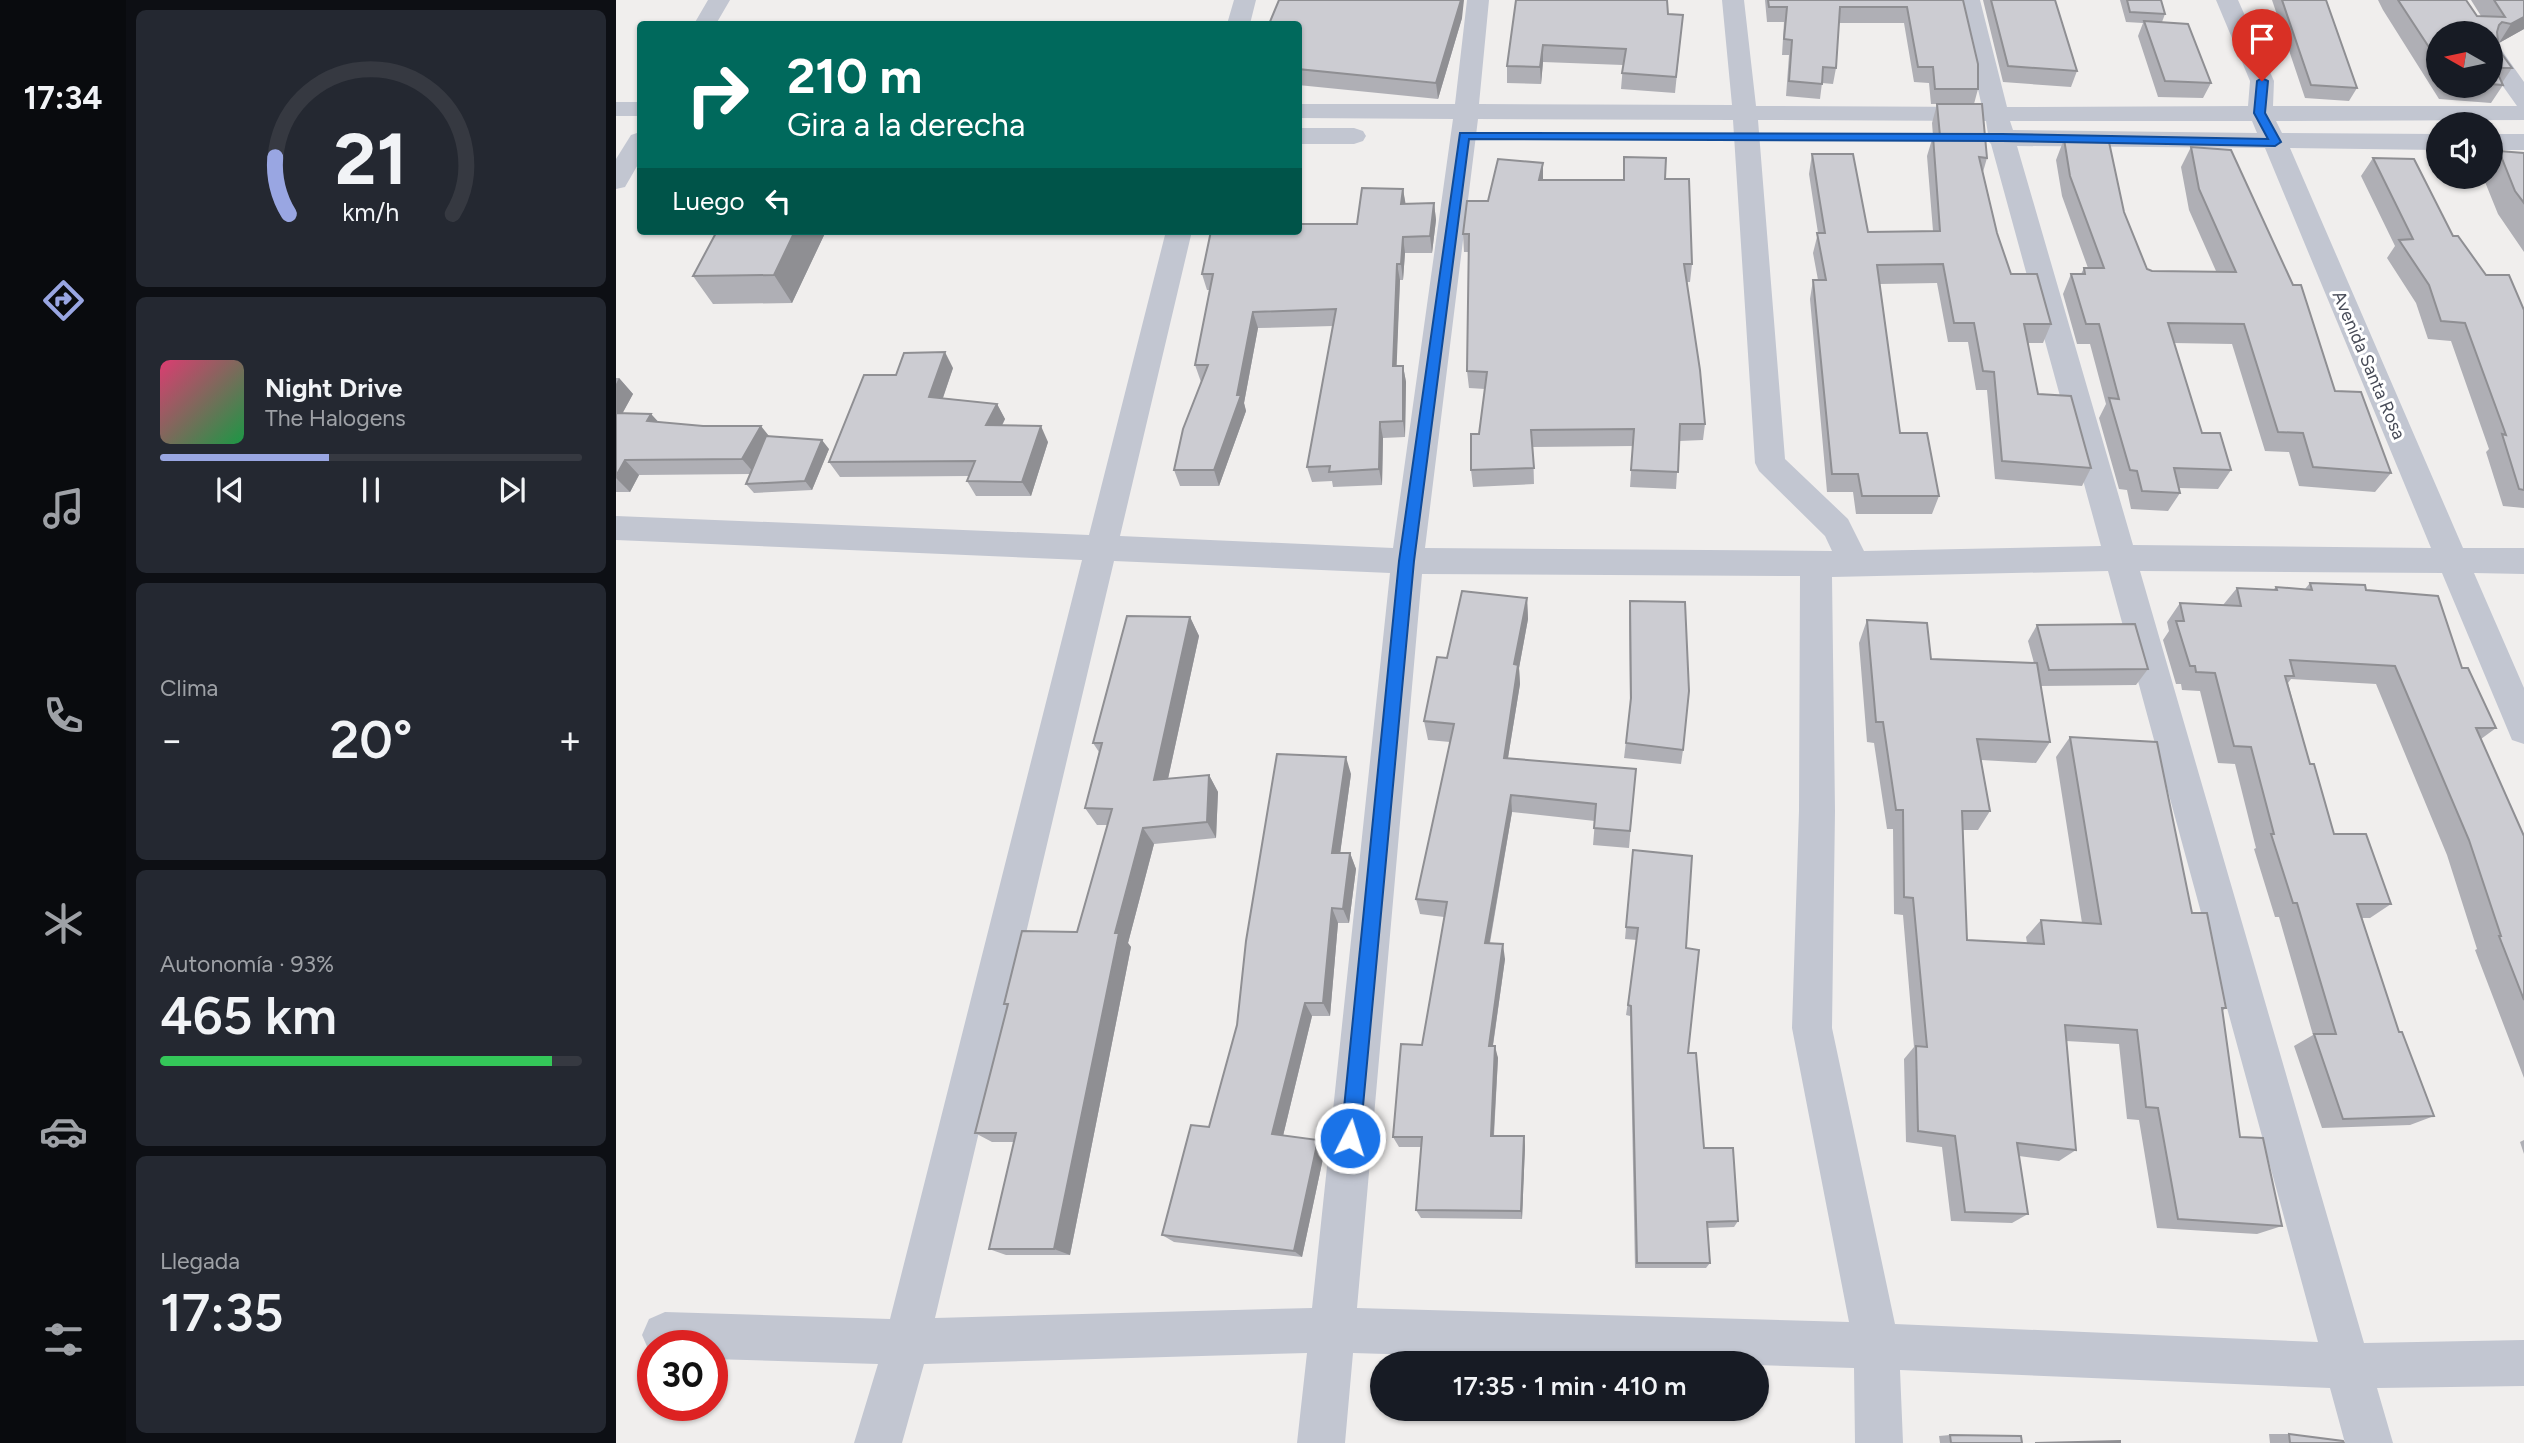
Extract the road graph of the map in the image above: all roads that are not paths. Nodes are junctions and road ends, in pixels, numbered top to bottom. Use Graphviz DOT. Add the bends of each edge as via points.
graph roads {
  1 [pos="719,0"];
  2 [pos="1245,0"];
  3 [pos="1478,0"];
  4 [pos="1733,0"];
  5 [pos="1969,0"];
  6 [pos="2227,0"];
  7 [pos="707,21"];
  8 [pos="1240,21"];
  9 [pos="2503,69"];
  10 [pos="2524,100"];
  11 [pos="616,109"];
  12 [pos="637,109"];
  13 [pos="1302,111"];
  14 [pos="2260,113"];
  15 [pos="2524,113"];
  16 [pos="1455,128"];
  17 [pos="1992,130"];
  18 [pos="1745,131"];
  19 [pos="637,133"];
  20 [pos="616,134"];
  21 [pos="1381,135"];
  22 [pos="1302,136"];
  23 [pos="1651,136"];
  24 [pos="2275,142"];
  25 [pos="2426,142"];
  26 [pos="2503,142"];
  27 [pos="2524,142"];
  28 [pos="637,145"];
  29 [pos="616,181"];
  30 [pos="1178,235"];
  31 [pos="616,528"];
  32 [pos="1101,547"];
  33 [pos="2122,558"];
  34 [pos="1407,561"];
  35 [pos="2524,561"];
  36 [pos="2452,562"];
  37 [pos="1835,564"];
  38 [pos="2524,729"];
  39 [pos="1332,1330"];
  40 [pos="728,1337"];
  41 [pos="907,1342"];
  42 [pos="1876,1346"];
  43 [pos="2524,1363"];
  44 [pos="2346,1366"];
  45 [pos="878,1443"];
  46 [pos="1321,1443"];
  47 [pos="1879,1443"];
  48 [pos="2369,1443"];
  1 -- 7 [label="street"];
  2 -- 8 [label="street"];
  3 -- 16 [label="street"];
  4 -- 18 [label="street"];
  5 -- 17 [label="street"];
  6 -- 14 [label="street, Avenida Santa Rosa" via="2262,81"];
  9 -- 10 [label="street"];
  11 -- 12 [label="street"];
  13 -- 16 [label="street"];
  14 -- 15 [label="street"];
  14 -- 17 [label="street"];
  14 -- 24 [label="street, Avenida Santa Rosa"];
  16 -- 18 [label="street"];
  16 -- 23 [label="street"];
  16 -- 34 [label="street"];
  17 -- 18 [label="street"];
  17 -- 24 [label="street"];
  17 -- 33 [label="street"];
  18 -- 37 [label="street" via="1770,463 1837,528"];
  19 -- 20 [label="street"];
  21 -- 22 [label="street"];
  24 -- 25 [label="street"];
  24 -- 36 [label="street, Avenida Santa Rosa"];
  26 -- 27 [label="street"];
  28 -- 29 [label="street"];
  30 -- 32 [label="street"];
  31 -- 32 [label="street"];
  32 -- 34 [label="street"];
  32 -- 41 [label="street"];
  33 -- 36 [label="street"];
  33 -- 37 [label="street"];
  33 -- 44 [label="street"];
  34 -- 37 [label="street"];
  34 -- 39 [label="street"];
  35 -- 36 [label="street"];
  36 -- 38 [label="street, Avenida Santa Rosa"];
  37 -- 42 [label="street" via="1817,811 1812,1028"];
  39 -- 41 [label="street"];
  39 -- 42 [label="street"];
  39 -- 46 [label="street"];
  40 -- 41 [label="street"];
  41 -- 45 [label="street"];
  42 -- 44 [label="street"];
  42 -- 47 [label="street"];
  43 -- 44 [label="street"];
  44 -- 48 [label="street"];
}
